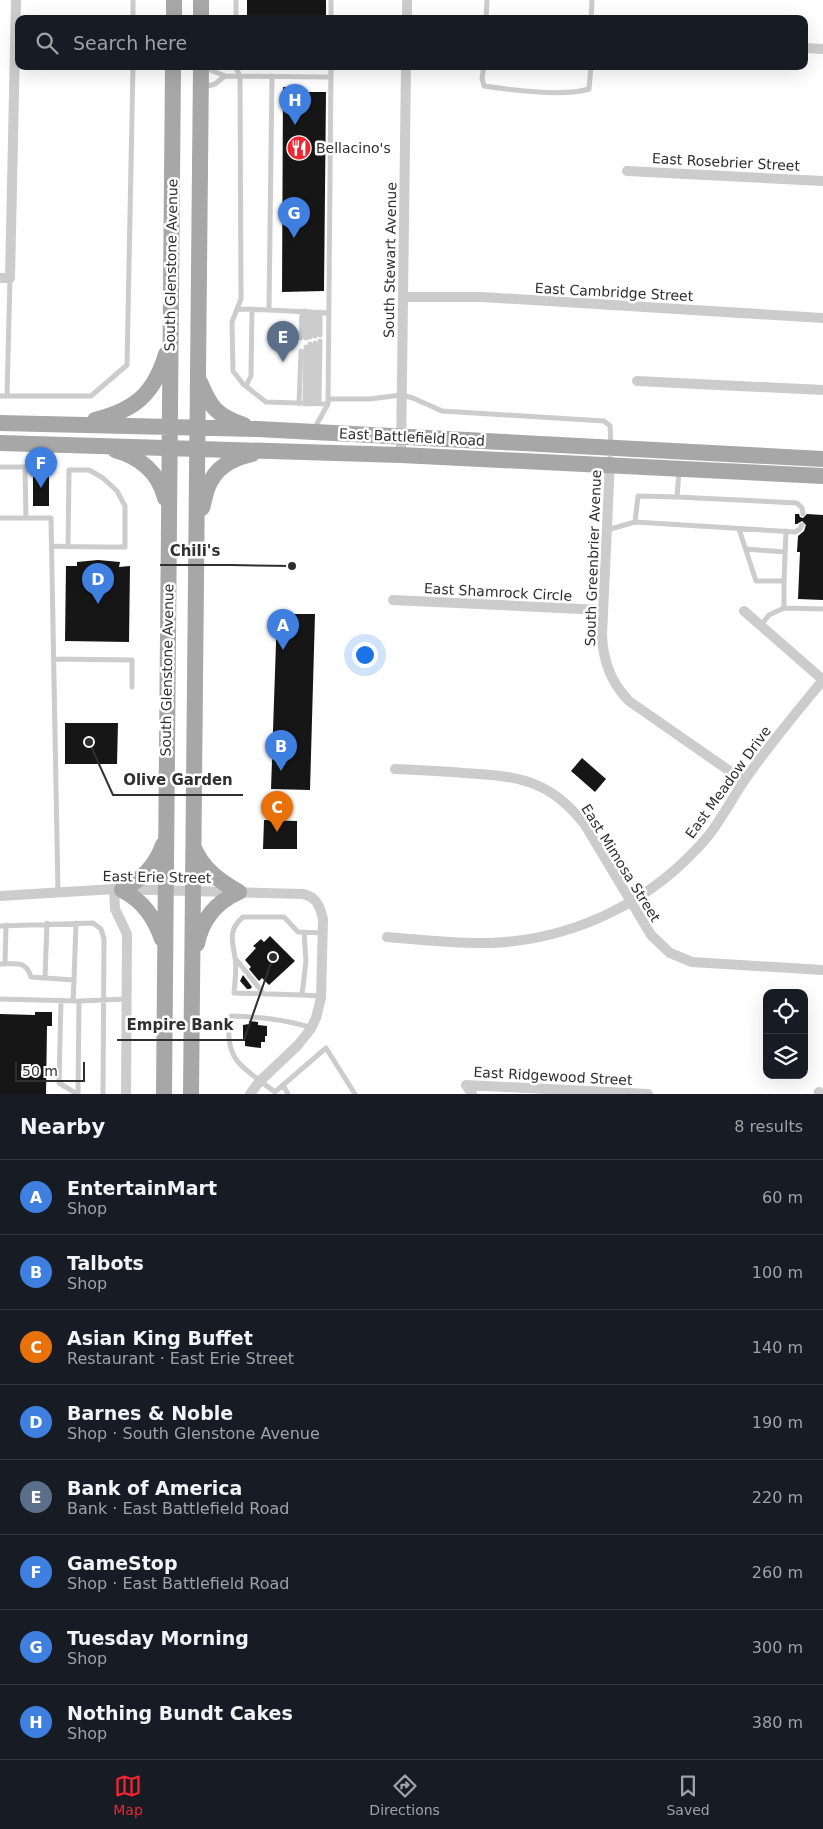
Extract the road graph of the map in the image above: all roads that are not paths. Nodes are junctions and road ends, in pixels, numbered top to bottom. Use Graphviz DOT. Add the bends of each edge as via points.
graph roads {
  1 [pos="16,0"];
  2 [pos="134,0"];
  3 [pos="174,0"];
  4 [pos="201,0"];
  5 [pos="236,0"];
  6 [pos="331,0"];
  7 [pos="407,0"];
  8 [pos="486,0"];
  9 [pos="592,0"];
  10 [pos="15,15"];
  11 [pos="133,15"];
  12 [pos="174,15"];
  13 [pos="201,15"];
  14 [pos="236,15"];
  15 [pos="331,15"];
  16 [pos="407,15"];
  17 [pos="486,15"];
  18 [pos="591,15"];
  19 [pos="15,25"];
  20 [pos="808,48"];
  21 [pos="823,50"];
  22 [pos="133,70"];
  23 [pos="173,70"];
  24 [pos="201,70"];
  25 [pos="211,70"];
  26 [pos="237,70"];
  27 [pos="331,70"];
  28 [pos="406,70"];
  29 [pos="483,70"];
  30 [pos="591,70"];
  31 [pos="226,76"];
  32 [pos="240,76"];
  33 [pos="272,76"];
  34 [pos="331,77"];
  35 [pos="200,89"];
  36 [pos="627,171"];
  37 [pos="823,181"];
  38 [pos="5,278"];
  39 [pos="403,297"];
  40 [pos="236,309"];
  41 [pos="252,309"];
  42 [pos="269,310"];
  43 [pos="311,312"];
  44 [pos="328,313"];
  45 [pos="823,318"];
  46 [pos="310,337"];
  47 [pos="170,340"];
  48 [pos="310,345"];
  49 [pos="197,375"];
  50 [pos="637,381"];
  51 [pos="246,386"];
  52 [pos="823,390"];
  53 [pos="401,395"];
  54 [pos="0,396"];
  55 [pos="7,396"];
  56 [pos="328,402"];
  57 [pos="309,404"];
  58 [pos="0,423"];
  59 [pos="74,424"];
  60 [pos="169,426"];
  61 [pos="197,427"];
  62 [pos="258,430"];
  63 [pos="312,432"];
  64 [pos="401,437"];
  65 [pos="0,443"];
  66 [pos="101,446"];
  67 [pos="610,447"];
  68 [pos="169,448"];
  69 [pos="197,448"];
  70 [pos="264,450"];
  71 [pos="400,455"];
  72 [pos="823,459"];
  73 [pos="609,465"];
  74 [pos="0,467"];
  75 [pos="679,468"];
  76 [pos="823,476"];
  77 [pos="677,497"];
  78 [pos="803,514"];
  79 [pos="169,515"];
  80 [pos="0,518"];
  81 [pos="26,518"];
  82 [pos="196,522"];
  83 [pos="636,522"];
  84 [pos="802,524"];
  85 [pos="739,529"];
  86 [pos="606,530"];
  87 [pos="786,531"];
  88 [pos="52,546"];
  89 [pos="68,547"];
  90 [pos="746,549"];
  91 [pos="785,552"];
  92 [pos="784,581"];
  93 [pos="393,600"];
  94 [pos="784,608"];
  95 [pos="823,609"];
  96 [pos="602,610"];
  97 [pos="744,611"];
  98 [pos="760,626"];
  99 [pos="54,659"];
  100 [pos="823,680"];
  101 [pos="132,687"];
  102 [pos="395,769"];
  103 [pos="744,782"];
  104 [pos="166,839"];
  105 [pos="193,845"];
  106 [pos="118,889"];
  107 [pos="165,890"];
  108 [pos="192,891"];
  109 [pos="58,892"];
  110 [pos="239,892"];
  111 [pos="0,896"];
  112 [pos="632,903"];
  113 [pos="76,923"];
  114 [pos="47,924"];
  115 [pos="3,925"];
  116 [pos="304,932"];
  117 [pos="323,933"];
  118 [pos="387,937"];
  119 [pos="164,945"];
  120 [pos="235,957"];
  121 [pos="2,964"];
  122 [pos="192,970"];
  123 [pos="823,970"];
  124 [pos="46,978"];
  125 [pos="74,980"];
  126 [pos="264,994"];
  127 [pos="302,995"];
  128 [pos="322,996"];
  129 [pos="0,999"];
  130 [pos="126,999"];
  131 [pos="61,1000"];
  132 [pos="103,1000"];
  133 [pos="76,1001"];
  134 [pos="312,1028"];
  135 [pos="260,1080"];
  136 [pos="283,1086"];
  137 [pos="274,1093"];
  138 [pos="78,1094"];
  139 [pos="103,1094"];
  140 [pos="126,1094"];
  141 [pos="164,1094"];
  142 [pos="191,1094"];
  143 [pos="250,1094"];
  144 [pos="288,1094"];
  145 [pos="355,1094"];
  146 [pos="472,1094"];
  147 [pos="648,1094"];
  1 -- 10 [label="street"];
  2 -- 11 [label="lane"];
  3 -- 12 [label="main road"];
  4 -- 13 [label="main road"];
  5 -- 14 [label="lane"];
  6 -- 15 [label="lane"];
  7 -- 16 [label="street"];
  8 -- 17 [label="lane"];
  9 -- 18 [label="lane"];
  19 -- 38 [label="street"];
  20 -- 21 [label="street"];
  22 -- 55 [label="lane" via="127,364 91,396"];
  23 -- 47 [label="main road, South Glenstone Avenue"];
  24 -- 35 [label="main road, South Glenstone Avenue"];
  25 -- 31 [label="lane"];
  26 -- 32 [label="lane"];
  27 -- 34 [label="lane"];
  28 -- 39 [label="street, South Stewart Avenue"];
  29 -- 30 [label="lane" via="484,86 576,93 589,90"];
  31 -- 32 [label="lane"];
  31 -- 35 [label="lane"];
  32 -- 33 [label="lane"];
  32 -- 40 [label="lane" via="241,299"];
  33 -- 34 [label="lane"];
  33 -- 42 [label="lane"];
  34 -- 44 [label="lane"];
  35 -- 49 [label="main road, South Glenstone Avenue"];
  36 -- 37 [label="street, East Rosebrier Street"];
  38 -- 55 [label="lane"];
  39 -- 45 [label="street, East Cambridge Street" via="482,298"];
  39 -- 53 [label="street, South Stewart Avenue"];
  40 -- 41 [label="lane"];
  40 -- 51 [label="lane" via="232,322 233,371"];
  41 -- 42 [label="lane"];
  41 -- 51 [label="lane" via="251,376"];
  42 -- 43 [label="lane"];
  43 -- 44 [label="lane"];
  43 -- 46 [label="lane"];
  43 -- 46 [label="lane"];
  43 -- 46 [label="lane"];
  44 -- 56 [label="lane"];
  47 -- 59 [label="main road" via="157,378 144,397 118,413"];
  47 -- 60 [label="main road, South Glenstone Avenue"];
  48 -- 57 [label="lane"];
  48 -- 57 [label="lane"];
  48 -- 57 [label="lane"];
  49 -- 61 [label="main road, South Glenstone Avenue"];
  49 -- 62 [label="main road" via="217,412"];
  50 -- 52 [label="street"];
  51 -- 57 [label="lane" via="266,402"];
  53 -- 56 [label="lane"];
  53 -- 64 [label="street, South Stewart Avenue"];
  53 -- 67 [label="lane" via="442,412 604,421 610,426"];
  54 -- 55 [label="lane"];
  56 -- 57 [label="lane"];
  56 -- 63 [label="lane"];
  58 -- 59 [label="main road, East Battlefield Road"];
  59 -- 60 [label="main road, East Battlefield Road"];
  60 -- 61 [label="main road, East Battlefield Road"];
  60 -- 68 [label="main road, South Glenstone Avenue"];
  61 -- 62 [label="main road, East Battlefield Road"];
  61 -- 69 [label="main road, South Glenstone Avenue"];
  62 -- 63 [label="main road, East Battlefield Road"];
  63 -- 64 [label="main road, East Battlefield Road"];
  64 -- 67 [label="main road, East Battlefield Road"];
  64 -- 71 [label="street, South Stewart Avenue"];
  65 -- 66 [label="main road, East Battlefield Road"];
  66 -- 68 [label="main road, East Battlefield Road"];
  66 -- 79 [label="main road" via="130,455 148,468 163,490"];
  67 -- 72 [label="main road, East Battlefield Road"];
  67 -- 73 [label="street, South Greenbrier Avenue"];
  68 -- 69 [label="main road, East Battlefield Road"];
  68 -- 79 [label="main road, South Glenstone Avenue"];
  69 -- 70 [label="main road, East Battlefield Road"];
  69 -- 82 [label="main road, South Glenstone Avenue"];
  70 -- 71 [label="main road, East Battlefield Road"];
  70 -- 82 [label="main road" via="224,464 216,472"];
  71 -- 73 [label="main road, East Battlefield Road"];
  73 -- 75 [label="main road, East Battlefield Road"];
  73 -- 86 [label="street, South Greenbrier Avenue"];
  74 -- 81 [label="lane" via="25,467"];
  75 -- 76 [label="main road, East Battlefield Road"];
  75 -- 77 [label="lane"];
  77 -- 78 [label="lane" via="797,503"];
  77 -- 83 [label="lane" via="638,496"];
  79 -- 104 [label="main road, South Glenstone Avenue"];
  80 -- 81 [label="lane"];
  81 -- 88 [label="lane" via="51,518"];
  82 -- 105 [label="main road, South Glenstone Avenue"];
  83 -- 85 [label="lane"];
  83 -- 86 [label="lane"];
  84 -- 87 [label="lane" via="794,532"];
  85 -- 87 [label="lane"];
  85 -- 90 [label="lane"];
  86 -- 96 [label="street, South Greenbrier Avenue"];
  87 -- 91 [label="lane"];
  88 -- 89 [label="lane"];
  88 -- 99 [label="lane"];
  89 -- 89 [label="lane" via="125,547 125,506 117,492 89,470 69,470"];
  90 -- 91 [label="lane"];
  90 -- 92 [label="lane" via="756,581"];
  91 -- 92 [label="lane"];
  92 -- 94 [label="lane"];
  93 -- 96 [label="street, East Shamrock Circle"];
  94 -- 95 [label="lane"];
  94 -- 98 [label="lane" via="769,615"];
  96 -- 103 [label="street, South Greenbrier Avenue" via="604,658 610,675 624,695"];
  97 -- 98 [label="street"];
  98 -- 100 [label="street"];
  99 -- 101 [label="lane" via="132,660"];
  99 -- 109 [label="lane"];
  100 -- 103 [label="street, East Meadow Drive"];
  102 -- 112 [label="street, East Mimosa Street" via="507,776 546,790 564,802 581,821"];
  103 -- 112 [label="street, East Meadow Drive" via="719,822 696,849"];
  104 -- 106 [label="main road" via="151,869 138,881"];
  104 -- 107 [label="main road, South Glenstone Avenue"];
  105 -- 108 [label="main road, South Glenstone Avenue"];
  105 -- 110 [label="main road" via="202,865 225,885"];
  106 -- 107 [label="street, East Erie Street"];
  106 -- 109 [label="street, East Erie Street"];
  106 -- 119 [label="main road" via="133,895 147,908"];
  106 -- 130 [label="street" via="116,909 126,934"];
  107 -- 108 [label="street, East Erie Street"];
  107 -- 119 [label="main road, South Glenstone Avenue"];
  108 -- 110 [label="street, East Erie Street"];
  108 -- 122 [label="main road, South Glenstone Avenue"];
  109 -- 111 [label="street, East Erie Street"];
  110 -- 117 [label="street, East Erie Street" via="303,894 313,898 321,911"];
  110 -- 122 [label="main road" via="221,902 207,917 198,935"];
  112 -- 118 [label="street, East Meadow Drive" via="581,926 528,939 474,943"];
  112 -- 123 [label="street, East Mimosa Street" via="657,942 683,959 700,963"];
  113 -- 114 [label="lane"];
  113 -- 125 [label="lane"];
  113 -- 132 [label="lane" via="93,923 101,929 104,939"];
  114 -- 115 [label="lane"];
  114 -- 124 [label="lane"];
  115 -- 121 [label="lane"];
  116 -- 117 [label="lane"];
  116 -- 120 [label="lane" via="298,932 284,917 243,917 235,924 231,943"];
  116 -- 127 [label="lane" via="306,961"];
  117 -- 128 [label="street"];
  119 -- 141 [label="main road, South Glenstone Avenue"];
  120 -- 126 [label="lane"];
  120 -- 126 [label="lane" via="234,993"];
  121 -- 124 [label="lane" via="23,964 31,977"];
  122 -- 142 [label="main road, South Glenstone Avenue"];
  124 -- 125 [label="lane"];
  125 -- 133 [label="lane"];
  126 -- 127 [label="lane"];
  127 -- 128 [label="lane"];
  128 -- 134 [label="street"];
  129 -- 131 [label="lane"];
  130 -- 132 [label="lane"];
  130 -- 140 [label="street"];
  131 -- 133 [label="lane"];
  131 -- 138 [label="lane" via="59,1083"];
  132 -- 133 [label="lane"];
  132 -- 139 [label="lane"];
  133 -- 138 [label="lane"];
  134 -- 135 [label="street"];
  134 -- 135 [label="lane" via="269,1017 231,1016 228,1028 237,1061"];
  135 -- 137 [label="lane"];
  135 -- 143 [label="street"];
  136 -- 137 [label="lane"];
  136 -- 144 [label="lane"];
  136 -- 145 [label="lane" via="326,1048"];
  146 -- 147 [label="street, East Ridgewood Street" via="466,1085"];
}
